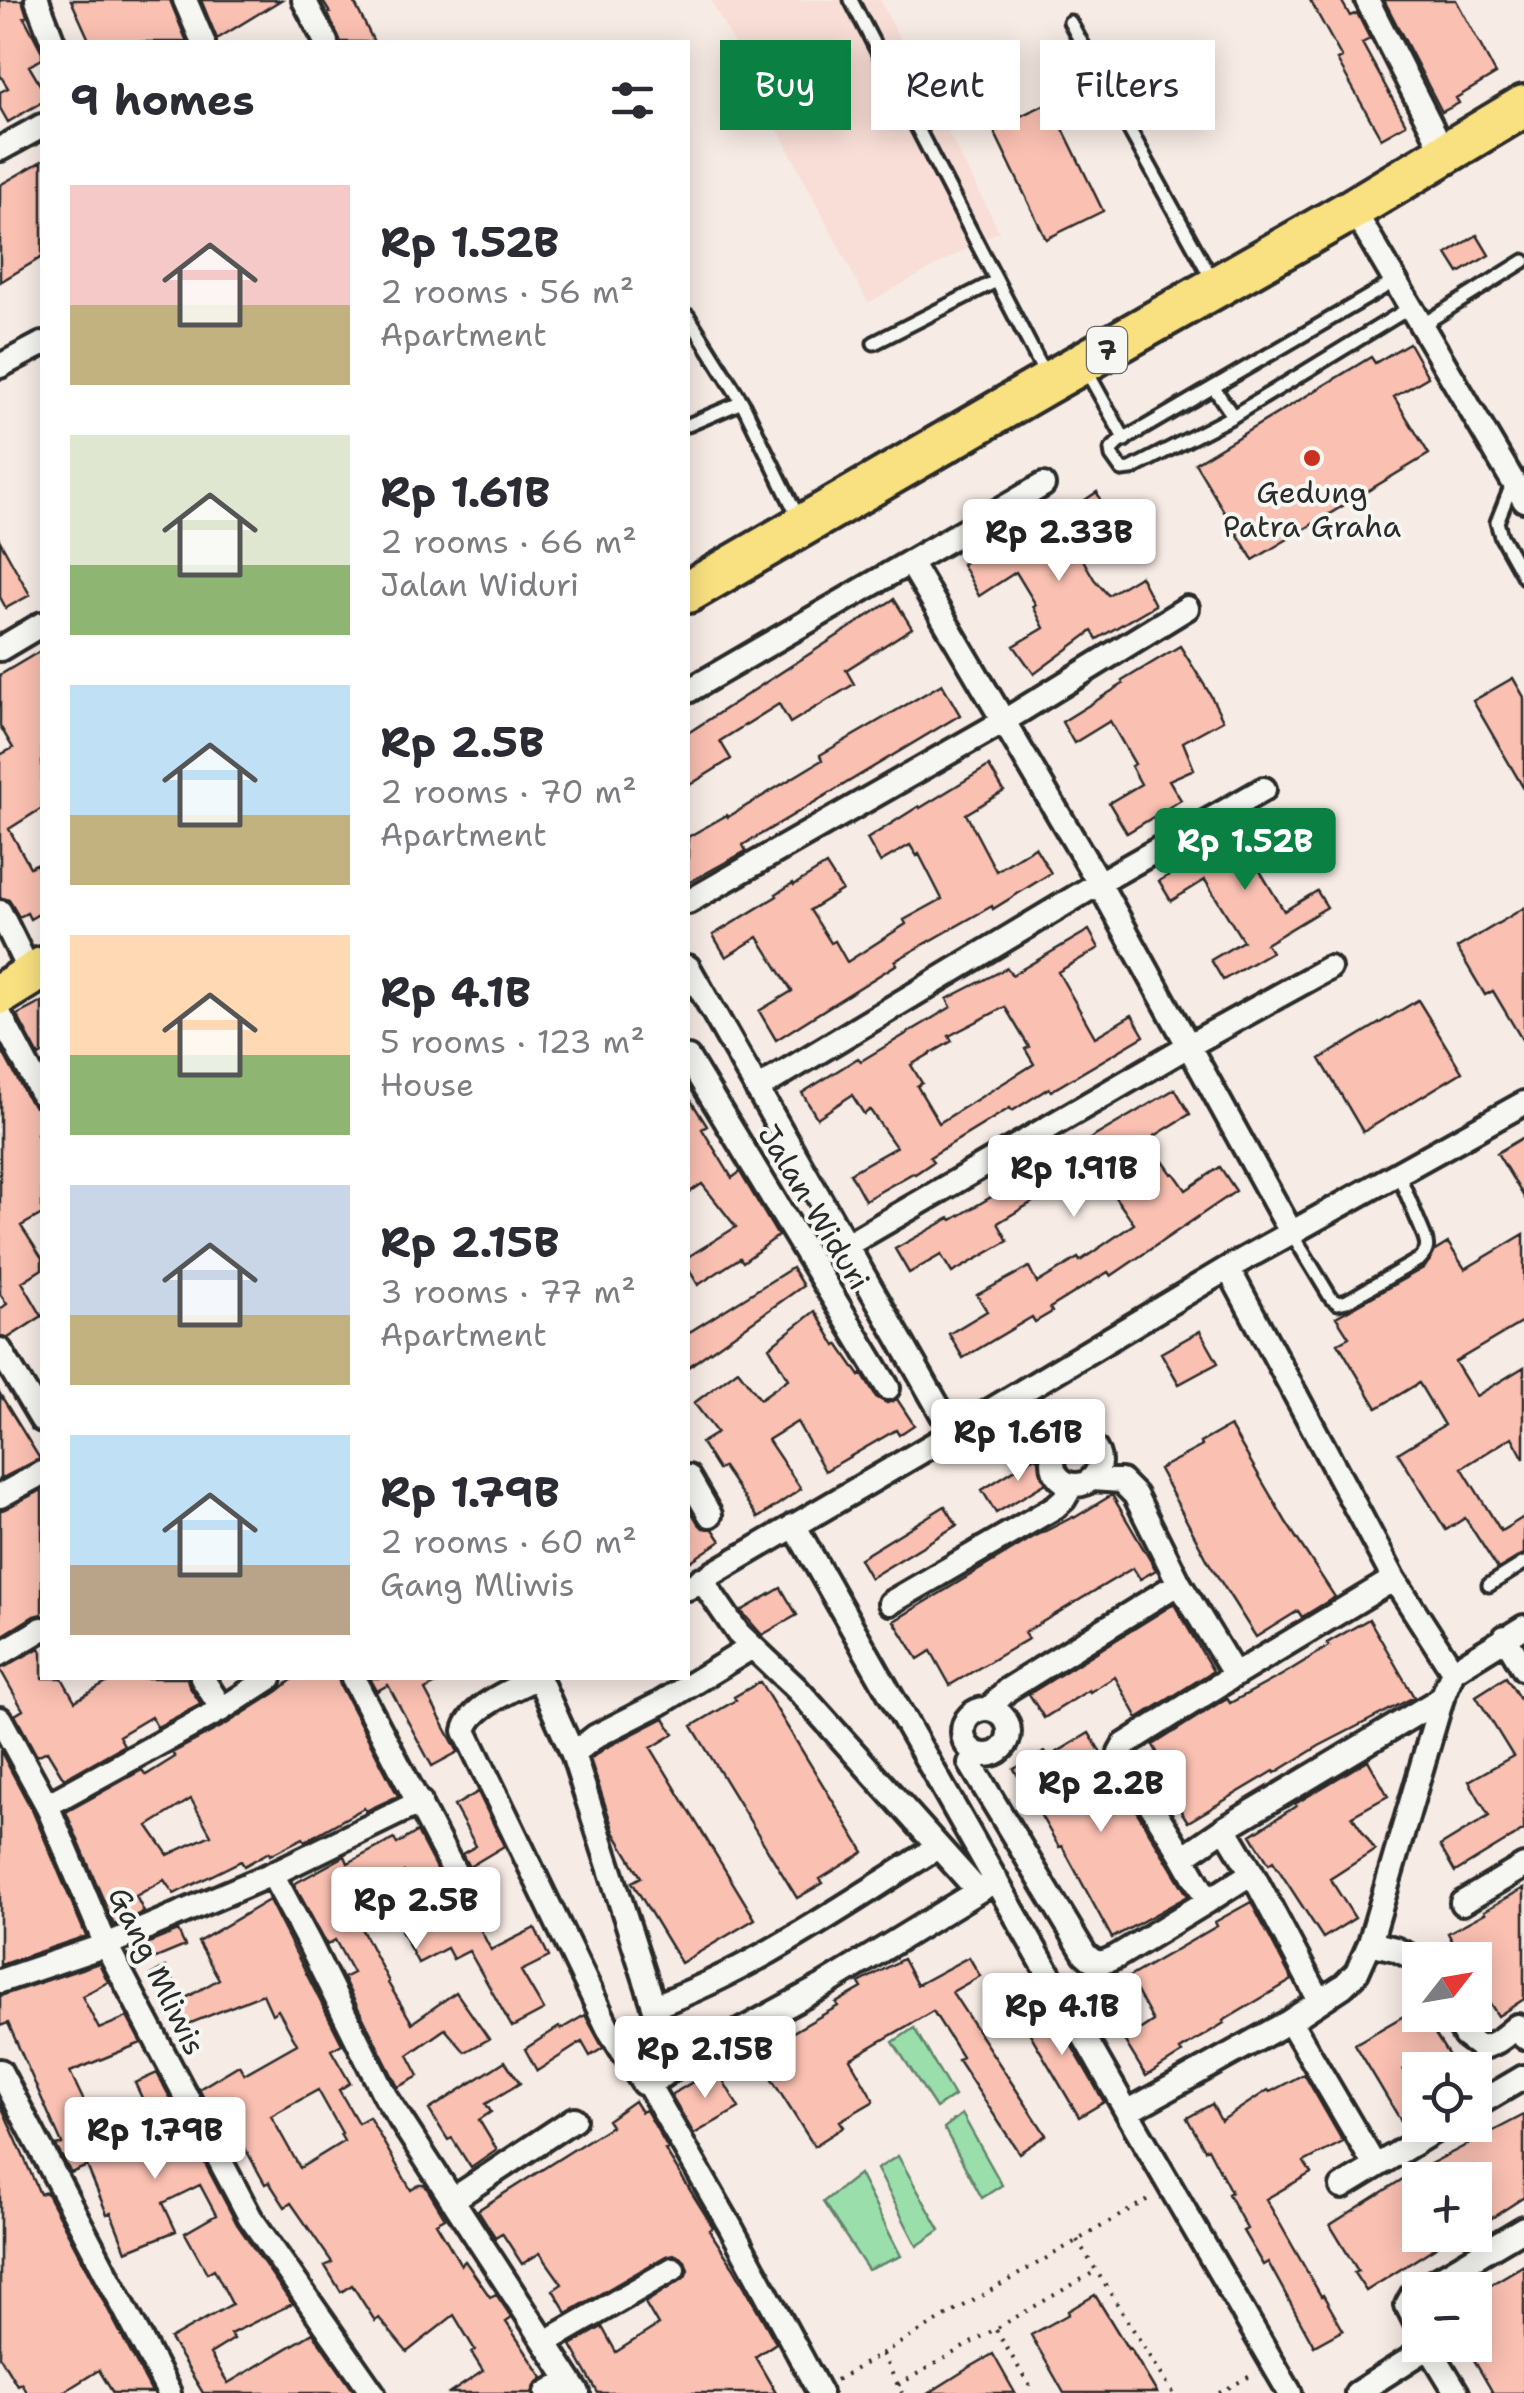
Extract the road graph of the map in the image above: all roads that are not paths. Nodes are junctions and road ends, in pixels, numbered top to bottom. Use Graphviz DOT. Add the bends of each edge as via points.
graph roads {
  1 [pos="184,0"];
  2 [pos="304,0"];
  3 [pos="851,0"];
  4 [pos="1367,0"];
  5 [pos="40,1"];
  6 [pos="1070,22"];
  7 [pos="51,40"];
  8 [pos="202,40"];
  9 [pos="325,40"];
  10 [pos="1524,106"];
  11 [pos="40,127"];
  12 [pos="0,149"];
  13 [pos="1446,154"];
  14 [pos="1353,210"];
  15 [pos="1524,261"];
  16 [pos="996,280"];
  17 [pos="1395,281"];
  18 [pos="1216,287"];
  19 [pos="1416,316"];
  20 [pos="690,319"];
  21 [pos="874,344"];
  22 [pos="40,345"];
  23 [pos="0,366"];
  24 [pos="1066,373"];
  25 [pos="1214,388"];
  26 [pos="742,402"];
  27 [pos="1233,416"];
  28 [pos="690,424"];
  29 [pos="1125,440"];
  30 [pos="1042,485"];
  31 [pos="1519,491"];
  32 [pos="802,525"];
  33 [pos="910,562"];
  34 [pos="1524,577"];
  35 [pos="690,591"];
  36 [pos="1187,608"];
  37 [pos="40,625"];
  38 [pos="0,649"];
  39 [pos="690,690"];
  40 [pos="1004,721"];
  41 [pos="1264,789"];
  42 [pos="1099,883"];
  43 [pos="690,901"];
  44 [pos="0,912"];
  45 [pos="1329,968"];
  46 [pos="690,971"];
  47 [pos="24,979"];
  48 [pos="0,1014"];
  49 [pos="1188,1046"];
  50 [pos="690,1061"];
  51 [pos="757,1089"];
  52 [pos="40,1090"];
  53 [pos="1524,1102"];
  54 [pos="1398,1173"];
  55 [pos="1291,1232"];
  56 [pos="845,1246"];
  57 [pos="1228,1268"];
  58 [pos="0,1350"];
  59 [pos="888,1388"];
  60 [pos="1013,1397"];
  61 [pos="40,1417"];
  62 [pos="953,1433"];
  63 [pos="1054,1453"];
  64 [pos="40,1474"];
  65 [pos="690,1480"];
  66 [pos="1082,1482"];
  67 [pos="0,1496"];
  68 [pos="710,1515"];
  69 [pos="794,1525"];
  70 [pos="1524,1564"];
  71 [pos="1394,1579"];
  72 [pos="694,1583"];
  73 [pos="1180,1583"];
  74 [pos="1489,1585"];
  75 [pos="890,1603"];
  76 [pos="40,1630"];
  77 [pos="1514,1632"];
  78 [pos="752,1647"];
  79 [pos="0,1654"];
  80 [pos="1524,1669"];
  81 [pos="1453,1671"];
  82 [pos="1235,1675"];
  83 [pos="203,1680"];
  84 [pos="267,1680"];
  85 [pos="354,1680"];
  86 [pos="533,1680"];
  87 [pos="538,1680"];
  88 [pos="1442,1698"];
  89 [pos="222,1709"];
  90 [pos="989,1709"];
  91 [pos="0,1719"];
  92 [pos="573,1754"];
  93 [pos="972,1757"];
  94 [pos="942,1787"];
  95 [pos="420,1802"];
  96 [pos="47,1805"];
  97 [pos="1225,1828"];
  98 [pos="938,1847"];
  99 [pos="1182,1857"];
  100 [pos="1524,1866"];
  101 [pos="1252,1873"];
  102 [pos="272,1874"];
  103 [pos="987,1885"];
  104 [pos="1208,1901"];
  105 [pos="1462,1903"];
  106 [pos="473,1907"];
  107 [pos="1370,1943"];
  108 [pos="106,1944"];
  109 [pos="1402,1952"];
  110 [pos="0,1981"];
  111 [pos="1320,2001"];
  112 [pos="654,2006"];
  113 [pos="1290,2021"];
  114 [pos="1522,2029"];
  115 [pos="1463,2032"];
  116 [pos="678,2065"];
  117 [pos="0,2071"];
  118 [pos="1524,2077"];
  119 [pos="648,2084"];
  120 [pos="1492,2096"];
  121 [pos="1126,2112"];
  122 [pos="574,2118"];
  123 [pos="1416,2142"];
  124 [pos="1376,2166"];
  125 [pos="1342,2187"];
  126 [pos="452,2200"];
  127 [pos="1524,2228"];
  128 [pos="672,2269"];
  129 [pos="1451,2272"];
  130 [pos="546,2342"];
  131 [pos="1402,2359"];
  132 [pos="1438,2362"];
  133 [pos="573,2386"];
  134 [pos="819,2391"];
  135 [pos="168,2393"];
  136 [pos="372,2393"];
  137 [pos="546,2393"];
  138 [pos="1290,2393"];
  139 [pos="1357,2393"];
  140 [pos="1456,2393"];
  1 -- 8 [label="street"];
  2 -- 9 [label="street"];
  3 -- 16 [label="lane"];
  4 -- 13 [label="street"];
  5 -- 7 [label="street"];
  6 -- 18 [label="lane"];
  10 -- 13 [label="highway, 7"];
  11 -- 12 [label="street"];
  13 -- 14 [label="highway, 7"];
  14 -- 17 [label="street"];
  14 -- 18 [label="highway, 7"];
  15 -- 19 [label="lane"];
  16 -- 21 [label="lane"];
  16 -- 24 [label="lane"];
  17 -- 19 [label="street"];
  17 -- 25 [label="lane"];
  18 -- 24 [label="highway, 7"];
  19 -- 27 [label="lane"];
  19 -- 31 [label="street"];
  20 -- 26 [label="lane"];
  22 -- 23 [label="street"];
  24 -- 29 [label="lane"];
  24 -- 32 [label="highway, 7"];
  25 -- 27 [label="lane"];
  25 -- 29 [label="lane"];
  26 -- 28 [label="lane"];
  26 -- 32 [label="lane"];
  27 -- 29 [label="lane" via="1122,470 1111,450"];
  30 -- 33 [label="street"];
  31 -- 34 [label="lane" via="1497,526"];
  32 -- 35 [label="highway, 7"];
  33 -- 39 [label="street"];
  33 -- 40 [label="street"];
  36 -- 40 [label="street"];
  37 -- 38 [label="street"];
  40 -- 42 [label="street"];
  40 -- 43 [label="street"];
  41 -- 42 [label="street"];
  42 -- 49 [label="street"];
  42 -- 51 [label="street"];
  44 -- 47 [label="street"];
  45 -- 49 [label="street"];
  46 -- 51 [label="street"];
  48 -- 52 [label="street"];
  49 -- 55 [label="street"];
  49 -- 56 [label="street"];
  50 -- 59 [label="street, Jalan Widuri"];
  51 -- 56 [label="street"];
  53 -- 54 [label="street"];
  54 -- 55 [label="street"];
  54 -- 55 [label="lane" via="1426,1253 1347,1301 1331,1298"];
  55 -- 57 [label="street"];
  56 -- 62 [label="street"];
  57 -- 60 [label="street"];
  57 -- 71 [label="street"];
  58 -- 61 [label="street"];
  60 -- 62 [label="street"];
  60 -- 63 [label="street"];
  62 -- 69 [label="street"];
  63 -- 66 [label="street" via="1063,1481"];
  63 -- 66 [label="street" via="1070,1439 1089,1442 1100,1460"];
  64 -- 67 [label="street"];
  65 -- 68 [label="street"];
  66 -- 73 [label="street" via="1121,1481 1130,1488"];
  66 -- 75 [label="street" via="1055,1507"];
  69 -- 72 [label="street"];
  69 -- 94 [label="street"];
  70 -- 74 [label="lane"];
  71 -- 81 [label="street"];
  71 -- 82 [label="street"];
  72 -- 78 [label="street"];
  73 -- 82 [label="street"];
  73 -- 90 [label="street" via="1007,1690"];
  76 -- 79 [label="street"];
  77 -- 80 [label="street"];
  77 -- 81 [label="street"];
  78 -- 92 [label="street"];
  78 -- 98 [label="street"];
  81 -- 88 [label="street"];
  82 -- 99 [label="street" via="1121,1748"];
  83 -- 89 [label="street"];
  84 -- 89 [label="street"];
  85 -- 95 [label="street"];
  86 -- 119 [label="street" via="477,1710 465,1731 608,2028"];
  87 -- 92 [label="street"];
  88 -- 97 [label="street"];
  88 -- 107 [label="street"];
  89 -- 96 [label="street"];
  90 -- 93 [label="street" via="964,1724"];
  90 -- 93 [label="street" via="1006,1720 1008,1740 994,1754"];
  91 -- 96 [label="street, Gang Mliwis"];
  92 -- 112 [label="street"];
  93 -- 94 [label="street"];
  93 -- 104 [label="street" via="1093,1962 1116,1958"];
  94 -- 103 [label="street"];
  95 -- 102 [label="street"];
  95 -- 106 [label="street"];
  96 -- 108 [label="street, Gang Mliwis"];
  97 -- 99 [label="street"];
  97 -- 101 [label="street"];
  98 -- 103 [label="street"];
  98 -- 112 [label="street" via="770,1950"];
  99 -- 104 [label="street"];
  100 -- 105 [label="street"];
  101 -- 104 [label="street"];
  101 -- 111 [label="street"];
  102 -- 108 [label="street"];
  102 -- 126 [label="street" via="385,2096"];
  103 -- 116 [label="street" via="824,1986"];
  103 -- 121 [label="street"];
  107 -- 109 [label="street"];
  107 -- 111 [label="street" via="1357,1972"];
  108 -- 110 [label="street"];
  108 -- 136 [label="street, Gang Mliwis" via="250,2218"];
  111 -- 113 [label="street"];
  112 -- 116 [label="street"];
  113 -- 121 [label="street"];
  113 -- 124 [label="street"];
  114 -- 115 [label="street" via="1480,2047"];
  116 -- 119 [label="street"];
  117 -- 135 [label="street"];
  118 -- 120 [label="street"];
  119 -- 134 [label="street"];
  121 -- 138 [label="street"];
  122 -- 126 [label="street"];
  123 -- 124 [label="street"];
  124 -- 125 [label="street"];
  126 -- 130 [label="street"];
  127 -- 129 [label="street"];
  128 -- 130 [label="street"];
  130 -- 133 [label="street"];
  131 -- 139 [label="street"];
  132 -- 140 [label="street"];
  133 -- 137 [label="street"];
}
